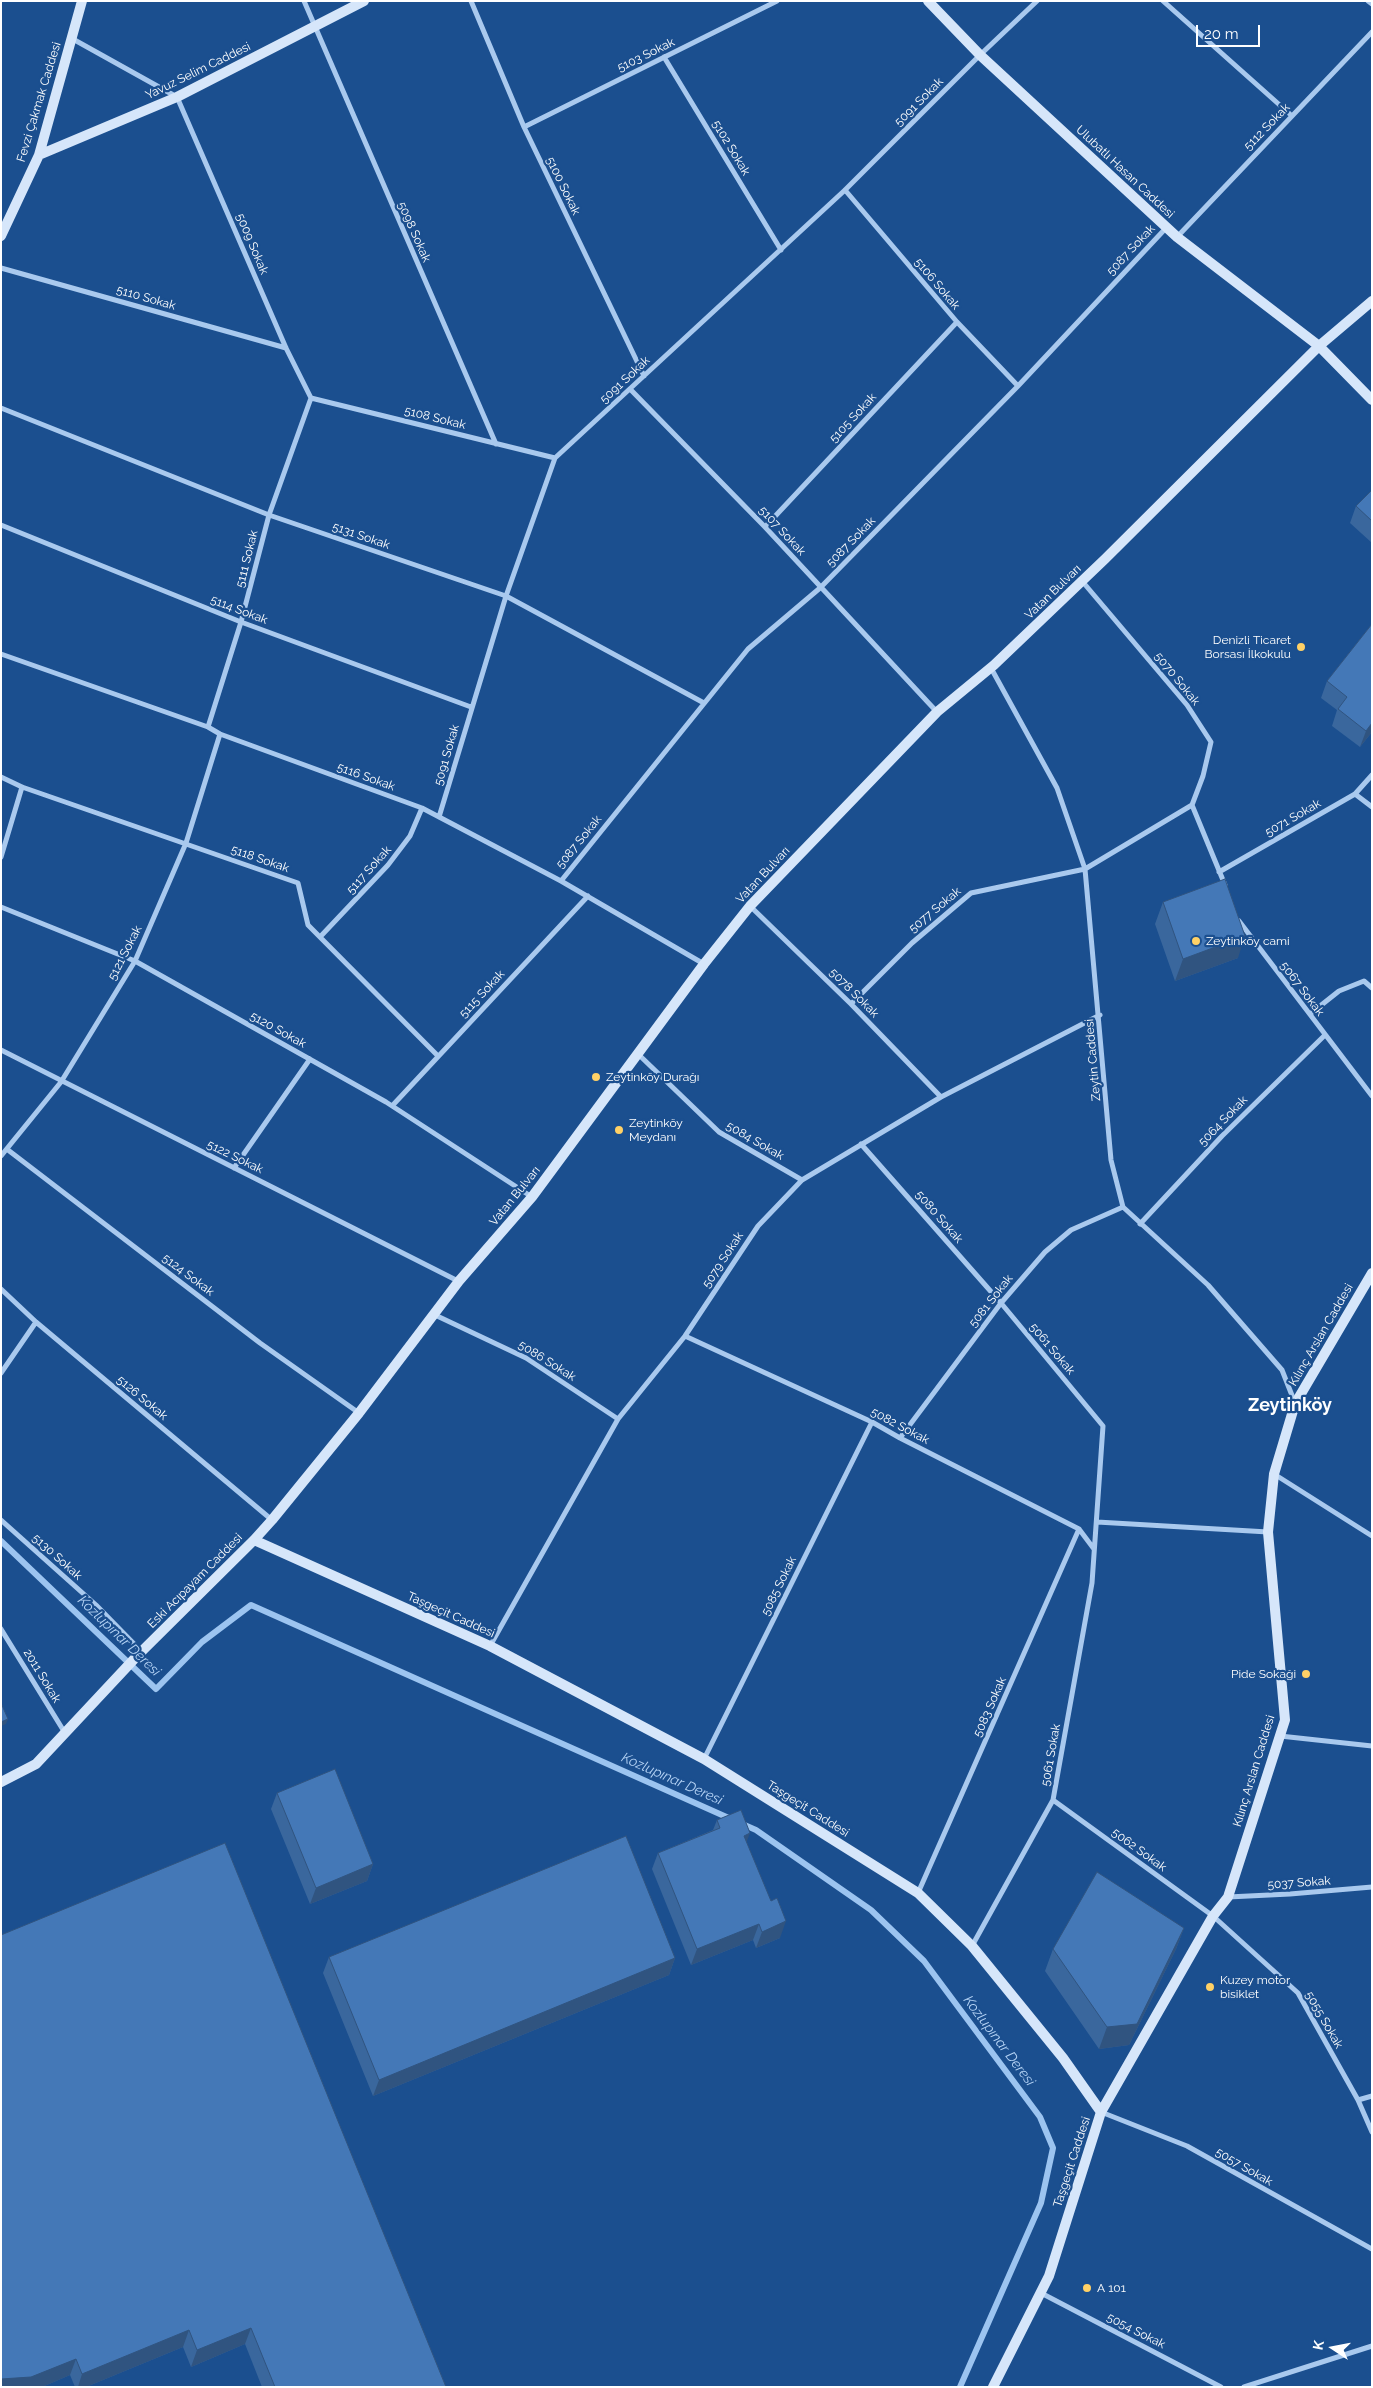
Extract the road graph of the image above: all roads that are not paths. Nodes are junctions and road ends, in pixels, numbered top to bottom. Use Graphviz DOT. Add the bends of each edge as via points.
graph roads {
  1 [pos="82,1"];
  2 [pos="304,1"];
  3 [pos="364,1"];
  4 [pos="471,1"];
  5 [pos="777,1"];
  6 [pos="928,1"];
  7 [pos="1037,1"];
  8 [pos="1162,1"];
  9 [pos="1368,1"];
  10 [pos="1372,4"];
  11 [pos="314,27"];
  12 [pos="1372,32"];
  13 [pos="71,38"];
  14 [pos="980,55"];
  15 [pos="664,56"];
  16 [pos="177,97"];
  17 [pos="1292,116"];
  18 [pos="524,127"];
  19 [pos="39,155"];
  20 [pos="845,190"];
  21 [pos="1166,227"];
  22 [pos="1,236"];
  23 [pos="1177,237"];
  24 [pos="781,250"];
  25 [pos="1,268"];
  26 [pos="1372,301"];
  27 [pos="957,322"];
  28 [pos="1319,346"];
  29 [pos="286,348"];
  30 [pos="644,376"];
  31 [pos="1018,386"];
  32 [pos="630,389"];
  33 [pos="311,398"];
  34 [pos="1372,400"];
  35 [pos="1,408"];
  36 [pos="496,444"];
  37 [pos="555,458"];
  38 [pos="269,515"];
  39 [pos="1,525"];
  40 [pos="765,527"];
  41 [pos="1082,582"];
  42 [pos="820,588"];
  43 [pos="506,596"];
  44 [pos="241,622"];
  45 [pos="1,654"];
  46 [pos="991,668"];
  47 [pos="704,703"];
  48 [pos="471,707"];
  49 [pos="937,712"];
  50 [pos="208,728"];
  51 [pos="220,734"];
  52 [pos="1372,775"];
  53 [pos="1,777"];
  54 [pos="22,787"];
  55 [pos="1355,794"];
  56 [pos="1192,804"];
  57 [pos="1372,807"];
  58 [pos="422,808"];
  59 [pos="439,816"];
  60 [pos="186,844"];
  61 [pos="1,857"];
  62 [pos="1085,869"];
  63 [pos="1219,872"];
  64 [pos="561,881"];
  65 [pos="1226,888"];
  66 [pos="588,896"];
  67 [pos="750,906"];
  68 [pos="1,907"];
  69 [pos="1236,914"];
  70 [pos="320,937"];
  71 [pos="135,961"];
  72 [pos="704,964"];
  73 [pos="1372,988"];
  74 [pos="851,1004"];
  75 [pos="1310,1014"];
  76 [pos="1100,1015"];
  77 [pos="1325,1035"];
  78 [pos="1,1050"];
  79 [pos="637,1053"];
  80 [pos="438,1056"];
  81 [pos="310,1059"];
  82 [pos="61,1082"];
  83 [pos="1372,1096"];
  84 [pos="941,1097"];
  85 [pos="392,1106"];
  86 [pos="861,1144"];
  87 [pos="8,1150"];
  88 [pos="1,1156"];
  89 [pos="234,1168"];
  90 [pos="802,1180"];
  91 [pos="532,1197"];
  92 [pos="1123,1207"];
  93 [pos="1140,1224"];
  94 [pos="1372,1273"];
  95 [pos="459,1281"];
  96 [pos="1,1289"];
  97 [pos="1001,1303"];
  98 [pos="435,1315"];
  99 [pos="36,1322"];
  100 [pos="685,1336"];
  101 [pos="1,1373"];
  102 [pos="1296,1404"];
  103 [pos="359,1413"];
  104 [pos="618,1419"];
  105 [pos="872,1422"];
  106 [pos="900,1438"];
  107 [pos="1274,1474"];
  108 [pos="1,1520"];
  109 [pos="272,1520"];
  110 [pos="1096,1522"];
  111 [pos="1079,1529"];
  112 [pos="1268,1532"];
  113 [pos="1372,1536"];
  114 [pos="254,1540"];
  115 [pos="1094,1549"];
  116 [pos="1,1629"];
  117 [pos="490,1646"];
  118 [pos="139,1654"];
  119 [pos="66,1734"];
  120 [pos="1280,1736"];
  121 [pos="1372,1746"];
  122 [pos="704,1758"];
  123 [pos="1,1782"];
  124 [pos="1053,1800"];
  125 [pos="1372,1887"];
  126 [pos="918,1893"];
  127 [pos="1228,1897"];
  128 [pos="1213,1916"];
  129 [pos="972,1946"];
  130 [pos="1372,2096"];
  131 [pos="1358,2100"];
  132 [pos="1101,2112"];
  133 [pos="1372,2132"];
  134 [pos="1372,2249"];
  135 [pos="1041,2293"];
  136 [pos="1372,2346"];
  137 [pos="993,2387"];
  138 [pos="1221,2387"];
  139 [pos="1244,2387"];
  1 -- 13 [label="street, Fevzi Çakmak Caddesi"];
  2 -- 11 [label="street, 5098 Sokak"];
  3 -- 11 [label="street, Yavuz Selim Caddesi"];
  4 -- 18 [label="street, 5100 Sokak"];
  5 -- 15 [label="street, 5103 Sokak"];
  6 -- 14 [label="street, Ulubatlı Hasan Caddesi"];
  7 -- 14 [label="street, 5091 Sokak"];
  8 -- 17 [label="street"];
  9 -- 10 [label="street"];
  11 -- 16 [label="street, Yavuz Selim Caddesi"];
  11 -- 36 [label="street, 5098 Sokak"];
  12 -- 17 [label="street, 5112 Sokak"];
  13 -- 16 [label="street"];
  13 -- 19 [label="street, Fevzi Çakmak Caddesi"];
  14 -- 20 [label="street, 5091 Sokak"];
  14 -- 21 [label="street, Ulubatlı Hasan Caddesi"];
  15 -- 18 [label="street, 5103 Sokak"];
  15 -- 24 [label="street, 5102 Sokak"];
  16 -- 19 [label="street, Yavuz Selim Caddesi"];
  16 -- 29 [label="street, 5009 Sokak"];
  17 -- 23 [label="street, 5112 Sokak"];
  18 -- 30 [label="street, 5100 Sokak"];
  19 -- 22 [label="street, Fevzi Çakmak Caddesi"];
  20 -- 24 [label="street, 5091 Sokak"];
  20 -- 27 [label="street, 5106 Sokak"];
  21 -- 23 [label="street, Ulubatlı Hasan Caddesi"];
  21 -- 31 [label="street, 5087 Sokak"];
  23 -- 28 [label="street, Ulubatlı Hasan Caddesi"];
  24 -- 30 [label="street, 5091 Sokak"];
  25 -- 29 [label="street, 5110 Sokak"];
  26 -- 28 [label="street, Vatan Bulvarı"];
  27 -- 31 [label="street, 5106 Sokak"];
  27 -- 40 [label="street, 5105 Sokak"];
  28 -- 34 [label="street, Ulubatlı Hasan Caddesi"];
  28 -- 41 [label="street, Vatan Bulvarı"];
  29 -- 33 [label="street, 5009 Sokak"];
  30 -- 32 [label="street, 5091 Sokak"];
  31 -- 42 [label="street, 5087 Sokak"];
  32 -- 37 [label="street, 5091 Sokak"];
  32 -- 40 [label="street, 5107 Sokak"];
  33 -- 36 [label="street, 5108 Sokak"];
  33 -- 38 [label="street, 5111 Sokak"];
  35 -- 38 [label="street, 5131 Sokak"];
  36 -- 37 [label="street, 5108 Sokak"];
  37 -- 43 [label="street, 5091 Sokak"];
  38 -- 43 [label="street, 5131 Sokak"];
  38 -- 44 [label="street, 5111 Sokak"];
  39 -- 44 [label="street, 5114 Sokak"];
  40 -- 42 [label="street, 5107 Sokak"];
  41 -- 46 [label="street, Vatan Bulvarı"];
  41 -- 56 [label="street, 5070 Sokak" via="1187,704 1211,742"];
  42 -- 47 [label="street, 5087 Sokak" via="748,649"];
  42 -- 49 [label="street, 5107 Sokak"];
  43 -- 47 [label="street, 5131 Sokak"];
  43 -- 48 [label="street, 5091 Sokak"];
  44 -- 48 [label="street, 5114 Sokak"];
  44 -- 50 [label="street, 5111 Sokak"];
  45 -- 50 [label="street, 5116 Sokak"];
  46 -- 49 [label="street, Vatan Bulvarı"];
  46 -- 62 [label="street, Zeytin Caddesi" via="1057,788"];
  47 -- 64 [label="street, 5087 Sokak"];
  48 -- 59 [label="street, 5091 Sokak"];
  49 -- 67 [label="street, Vatan Bulvarı"];
  50 -- 51 [label="street, 5116 Sokak"];
  51 -- 58 [label="street, 5116 Sokak"];
  51 -- 60 [label="street, 5121 Sokak"];
  52 -- 55 [label="street, 5071 Sokak"];
  53 -- 54 [label="street, 5118 Sokak"];
  54 -- 60 [label="street, 5118 Sokak"];
  54 -- 61 [label="street"];
  55 -- 57 [label="street"];
  55 -- 63 [label="street, 5071 Sokak"];
  56 -- 62 [label="street, 5077 Sokak"];
  56 -- 63 [label="street"];
  58 -- 59 [label="street, 5116 Sokak"];
  58 -- 70 [label="street, 5117 Sokak" via="410,836 388,865"];
  59 -- 64 [label="street, 5116 Sokak"];
  60 -- 70 [label="street, 5118 Sokak" via="298,883 308,925"];
  60 -- 71 [label="street, 5121 Sokak"];
  62 -- 74 [label="street, 5077 Sokak" via="971,893 912,943"];
  62 -- 76 [label="street, Zeytin Caddesi"];
  63 -- 65 [label="street"];
  64 -- 66 [label="street, 5116 Sokak"];
  66 -- 72 [label="street, 5116 Sokak"];
  66 -- 80 [label="street, 5115 Sokak"];
  67 -- 72 [label="street, Vatan Bulvarı"];
  67 -- 74 [label="street, 5078 Sokak"];
  68 -- 71 [label="street, 5120 Sokak"];
  69 -- 75 [label="street, 5067 Sokak"];
  70 -- 80 [label="street, 5118 Sokak"];
  71 -- 81 [label="street, 5120 Sokak"];
  71 -- 82 [label="street, 5121 Sokak"];
  72 -- 79 [label="street, Vatan Bulvarı"];
  73 -- 75 [label="street" via="1364,981 1339,991"];
  74 -- 84 [label="street, 5078 Sokak"];
  75 -- 77 [label="street, 5067 Sokak"];
  76 -- 84 [label="street, 5079 Sokak"];
  76 -- 92 [label="street, Zeytin Caddesi" via="1111,1160"];
  77 -- 83 [label="street, 5067 Sokak"];
  77 -- 93 [label="street, 5064 Sokak" via="1228,1130"];
  78 -- 82 [label="street, 5122 Sokak"];
  79 -- 90 [label="street, 5084 Sokak" via="719,1132"];
  79 -- 91 [label="street, Vatan Bulvarı"];
  80 -- 85 [label="street, 5115 Sokak"];
  81 -- 85 [label="street, 5120 Sokak"];
  81 -- 89 [label="street"];
  82 -- 87 [label="street, 5121 Sokak"];
  82 -- 89 [label="street, 5122 Sokak"];
  84 -- 86 [label="street, 5079 Sokak"];
  85 -- 91 [label="street, 5120 Sokak"];
  86 -- 90 [label="street, 5079 Sokak"];
  86 -- 97 [label="street, 5080 Sokak"];
  87 -- 88 [label="street, 5121 Sokak"];
  87 -- 103 [label="street, 5124 Sokak" via="260,1343"];
  89 -- 95 [label="street, 5122 Sokak"];
  90 -- 100 [label="street, 5079 Sokak" via="758,1226"];
  91 -- 95 [label="street, Vatan Bulvarı"];
  92 -- 93 [label="street"];
  92 -- 97 [label="street, 5081 Sokak" via="1071,1230 1044,1252"];
  93 -- 102 [label="street" via="1208,1286 1282,1370"];
  94 -- 102 [label="street, Kılınç Arslan Caddesi"];
  95 -- 98 [label="street, Vatan Bulvarı"];
  96 -- 99 [label="street, 5126 Sokak"];
  97 -- 106 [label="street, 5081 Sokak"];
  97 -- 110 [label="street, 5061 Sokak" via="1103,1426"];
  98 -- 103 [label="street, Vatan Bulvarı"];
  98 -- 104 [label="street, 5086 Sokak" via="526,1358"];
  99 -- 101 [label="street"];
  99 -- 109 [label="street, 5126 Sokak"];
  100 -- 104 [label="street, 5079 Sokak"];
  100 -- 105 [label="street, 5082 Sokak"];
  102 -- 107 [label="street, Kılınç Arslan Caddesi"];
  103 -- 109 [label="street, Vatan Bulvarı"];
  104 -- 117 [label="street, 5079 Sokak"];
  105 -- 106 [label="street, 5082 Sokak"];
  105 -- 122 [label="street, 5085 Sokak"];
  106 -- 111 [label="street, 5082 Sokak"];
  107 -- 112 [label="street, Kılınç Arslan Caddesi"];
  107 -- 113 [label="street"];
  108 -- 118 [label="street, 5130 Sokak" via="96,1605"];
  109 -- 114 [label="street, Vatan Bulvarı"];
  110 -- 112 [label="street"];
  110 -- 115 [label="street, 5061 Sokak"];
  111 -- 115 [label="street, 5082 Sokak"];
  111 -- 126 [label="street, 5083 Sokak"];
  112 -- 120 [label="street, Kılınç Arslan Caddesi" via="1285,1720"];
  114 -- 117 [label="street, Taşgeçit Caddesi"];
  114 -- 118 [label="street, Eski Acıpayam Caddesi"];
  115 -- 124 [label="street, 5061 Sokak" via="1092,1583"];
  116 -- 119 [label="street, 2011 Sokak"];
  117 -- 122 [label="street, Taşgeçit Caddesi"];
  118 -- 119 [label="street, Eski Acıpayam Caddesi"];
  119 -- 123 [label="street, Eski Acıpayam Caddesi" via="36,1764"];
  120 -- 121 [label="street"];
  120 -- 127 [label="street, Kılınç Arslan Caddesi"];
  122 -- 126 [label="street, Taşgeçit Caddesi"];
  124 -- 128 [label="street, 5062 Sokak"];
  124 -- 129 [label="street, 5061 Sokak"];
  125 -- 127 [label="street, 5037 Sokak"];
  126 -- 129 [label="street, Taşgeçit Caddesi"];
  127 -- 128 [label="street, Kılınç Arslan Caddesi"];
  128 -- 131 [label="street, 5055 Sokak" via="1298,1993"];
  128 -- 132 [label="street, Kılınç Arslan Caddesi"];
  129 -- 132 [label="street, Taşgeçit Caddesi" via="1063,2058"];
  130 -- 131 [label="street"];
  131 -- 133 [label="street, 5055 Sokak"];
  132 -- 134 [label="street, 5057 Sokak" via="1187,2146"];
  132 -- 135 [label="street, Taşgeçit Caddesi"];
  135 -- 137 [label="street, Taşgeçit Caddesi"];
  135 -- 138 [label="street, 5054 Sokak"];
  136 -- 139 [label="street"];
}
